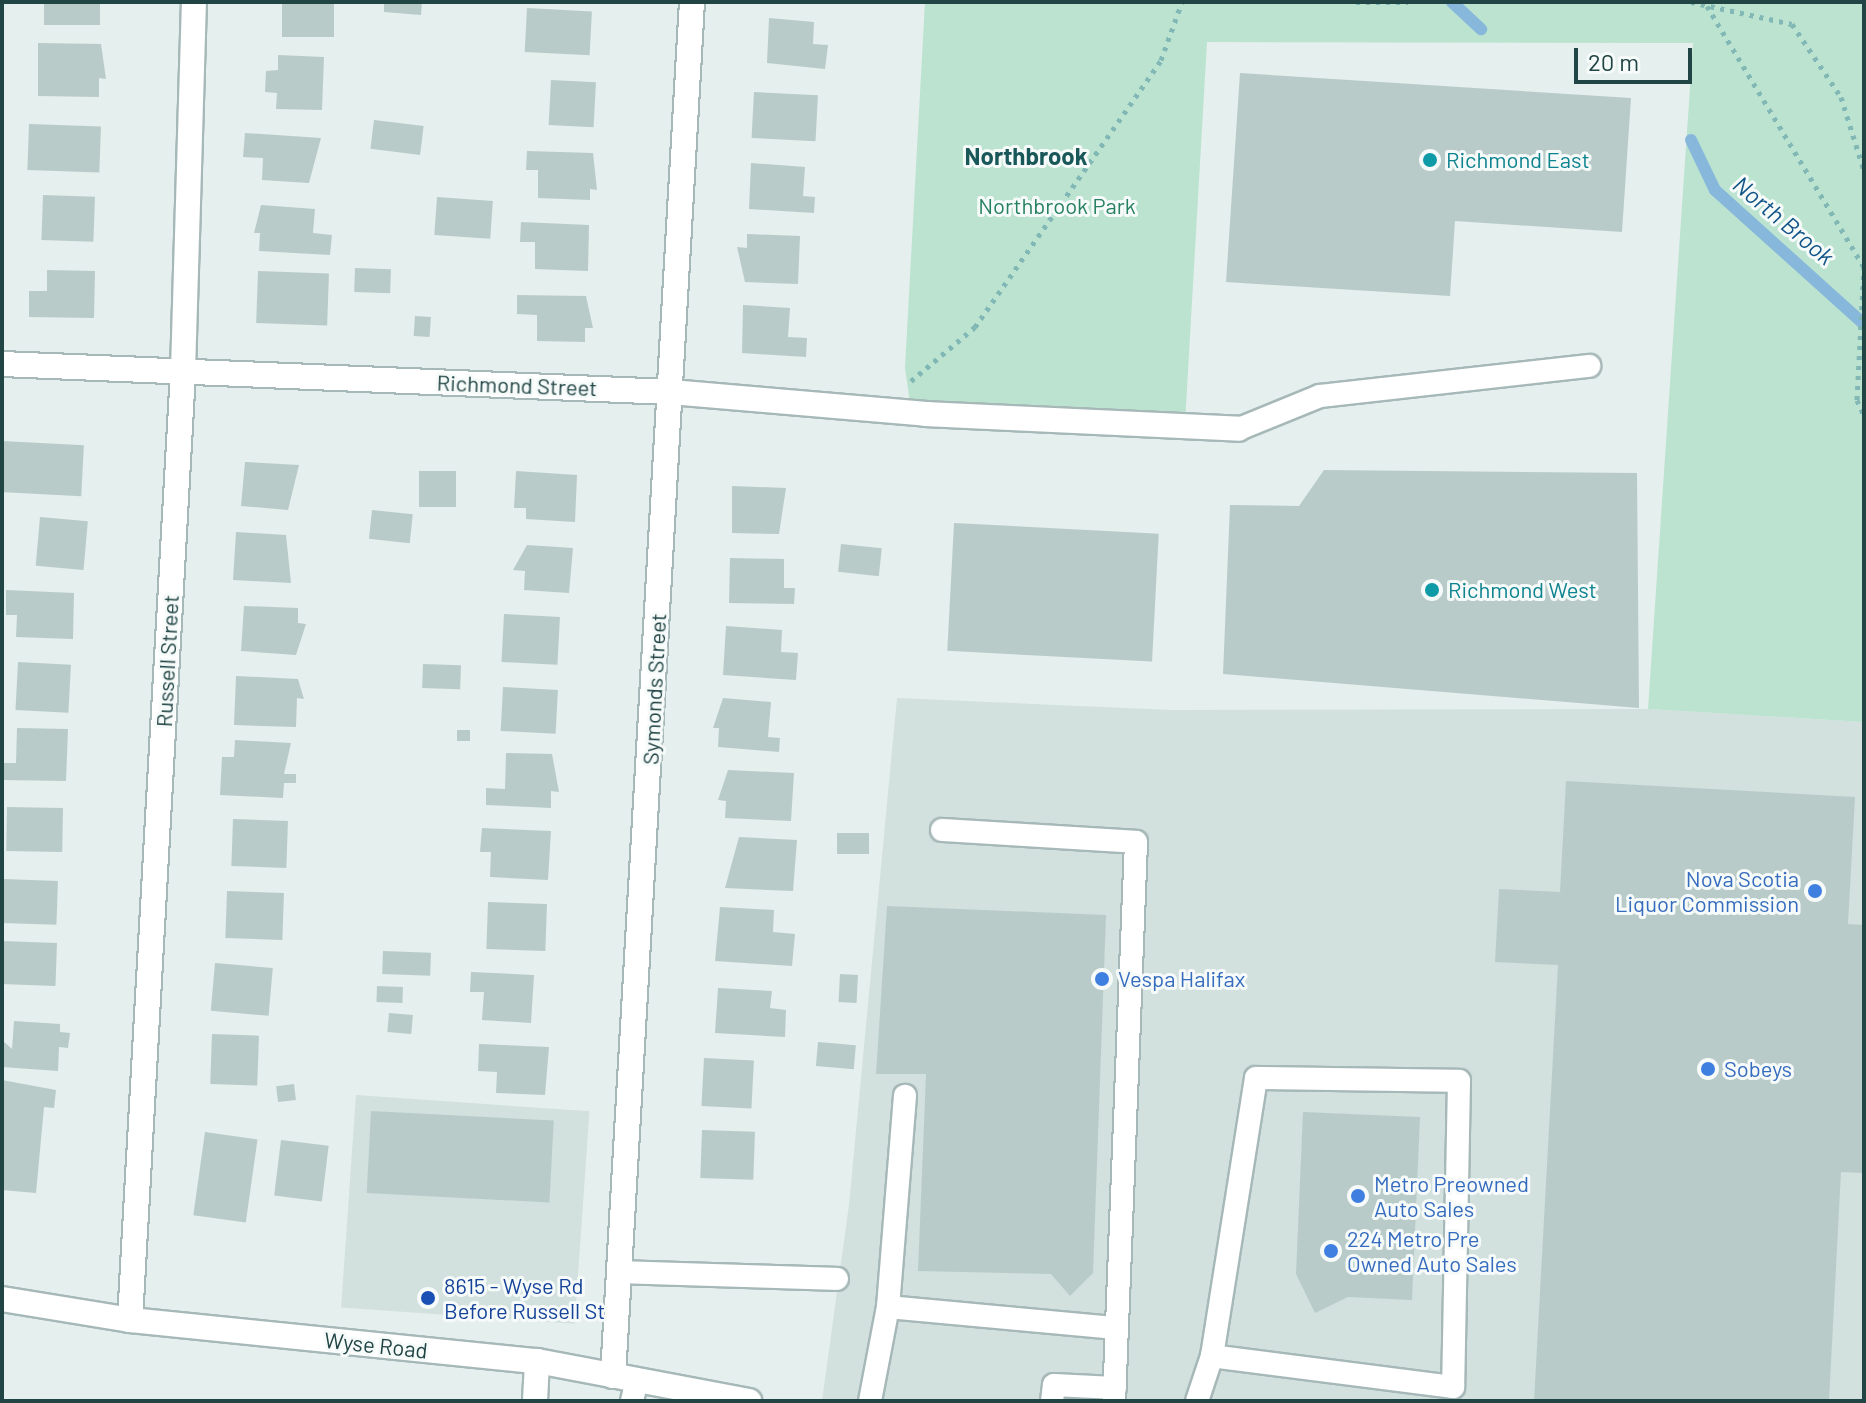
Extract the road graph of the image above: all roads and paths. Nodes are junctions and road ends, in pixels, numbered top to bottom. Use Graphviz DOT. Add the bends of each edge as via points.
graph roads {
  1 [pos="194,2"];
  2 [pos="692,2"];
  3 [pos="1182,2"];
  4 [pos="1356,2"];
  5 [pos="1408,2"];
  6 [pos="1691,2"];
  7 [pos="1707,6"];
  8 [pos="1864,171"];
  9 [pos="1864,266"];
  10 [pos="2,364"];
  11 [pos="1589,366"];
  12 [pos="183,371"];
  13 [pos="671,392"];
  14 [pos="877,411"];
  15 [pos="1864,416"];
  16 [pos="1239,429"];
  17 [pos="942,830"];
  18 [pos="905,1096"];
  19 [pos="620,1272"];
  20 [pos="837,1279"];
  21 [pos="2,1299"];
  22 [pos="888,1307"];
  23 [pos="130,1320"];
  24 [pos="1116,1328"];
  25 [pos="1212,1356"];
  26 [pos="537,1361"];
  27 [pos="627,1386"];
  28 [pos="1114,1394"];
  29 [pos="735,1400"];
  30 [pos="535,1401"];
  31 [pos="870,1401"];
  32 [pos="1052,1401"];
  33 [pos="1197,1401"];
  1 -- 12 [label="street, Russell Street"];
  2 -- 13 [label="street, Symonds Street"];
  3 -- 14 [label="path" via="1161,60 975,327"];
  4 -- 5 [label="path"];
  6 -- 7 [label="path"];
  7 -- 8 [label="path" via="1792,24 1841,97"];
  7 -- 9 [label="path"];
  9 -- 15 [label="path" via="1857,400"];
  10 -- 12 [label="street, Richmond Street"];
  11 -- 16 [label="lane" via="1320,396"];
  12 -- 13 [label="street, Richmond Street"];
  12 -- 23 [label="street, Russell Street"];
  13 -- 14 [label="street, Richmond Street"];
  13 -- 19 [label="street, Symonds Street"];
  14 -- 16 [label="street, Richmond Street"];
  17 -- 24 [label="lane" via="1136,842"];
  18 -- 22 [label="lane"];
  19 -- 20 [label="lane"];
  19 -- 27 [label="street, Symonds Street"];
  21 -- 23 [label="street, Wyse Road"];
  22 -- 24 [label="lane"];
  22 -- 31 [label="lane"];
  23 -- 26 [label="street, Wyse Road"];
  24 -- 28 [label="lane"];
  25 -- 25 [label="lane" via="1256,1078 1459,1081 1453,1387"];
  25 -- 33 [label="lane"];
  26 -- 27 [label="street, Wyse Road"];
  26 -- 30 [label="street"];
  27 -- 29 [label="street, Wyse Road"];
  28 -- 32 [label="lane" via="1054,1385"];
}
